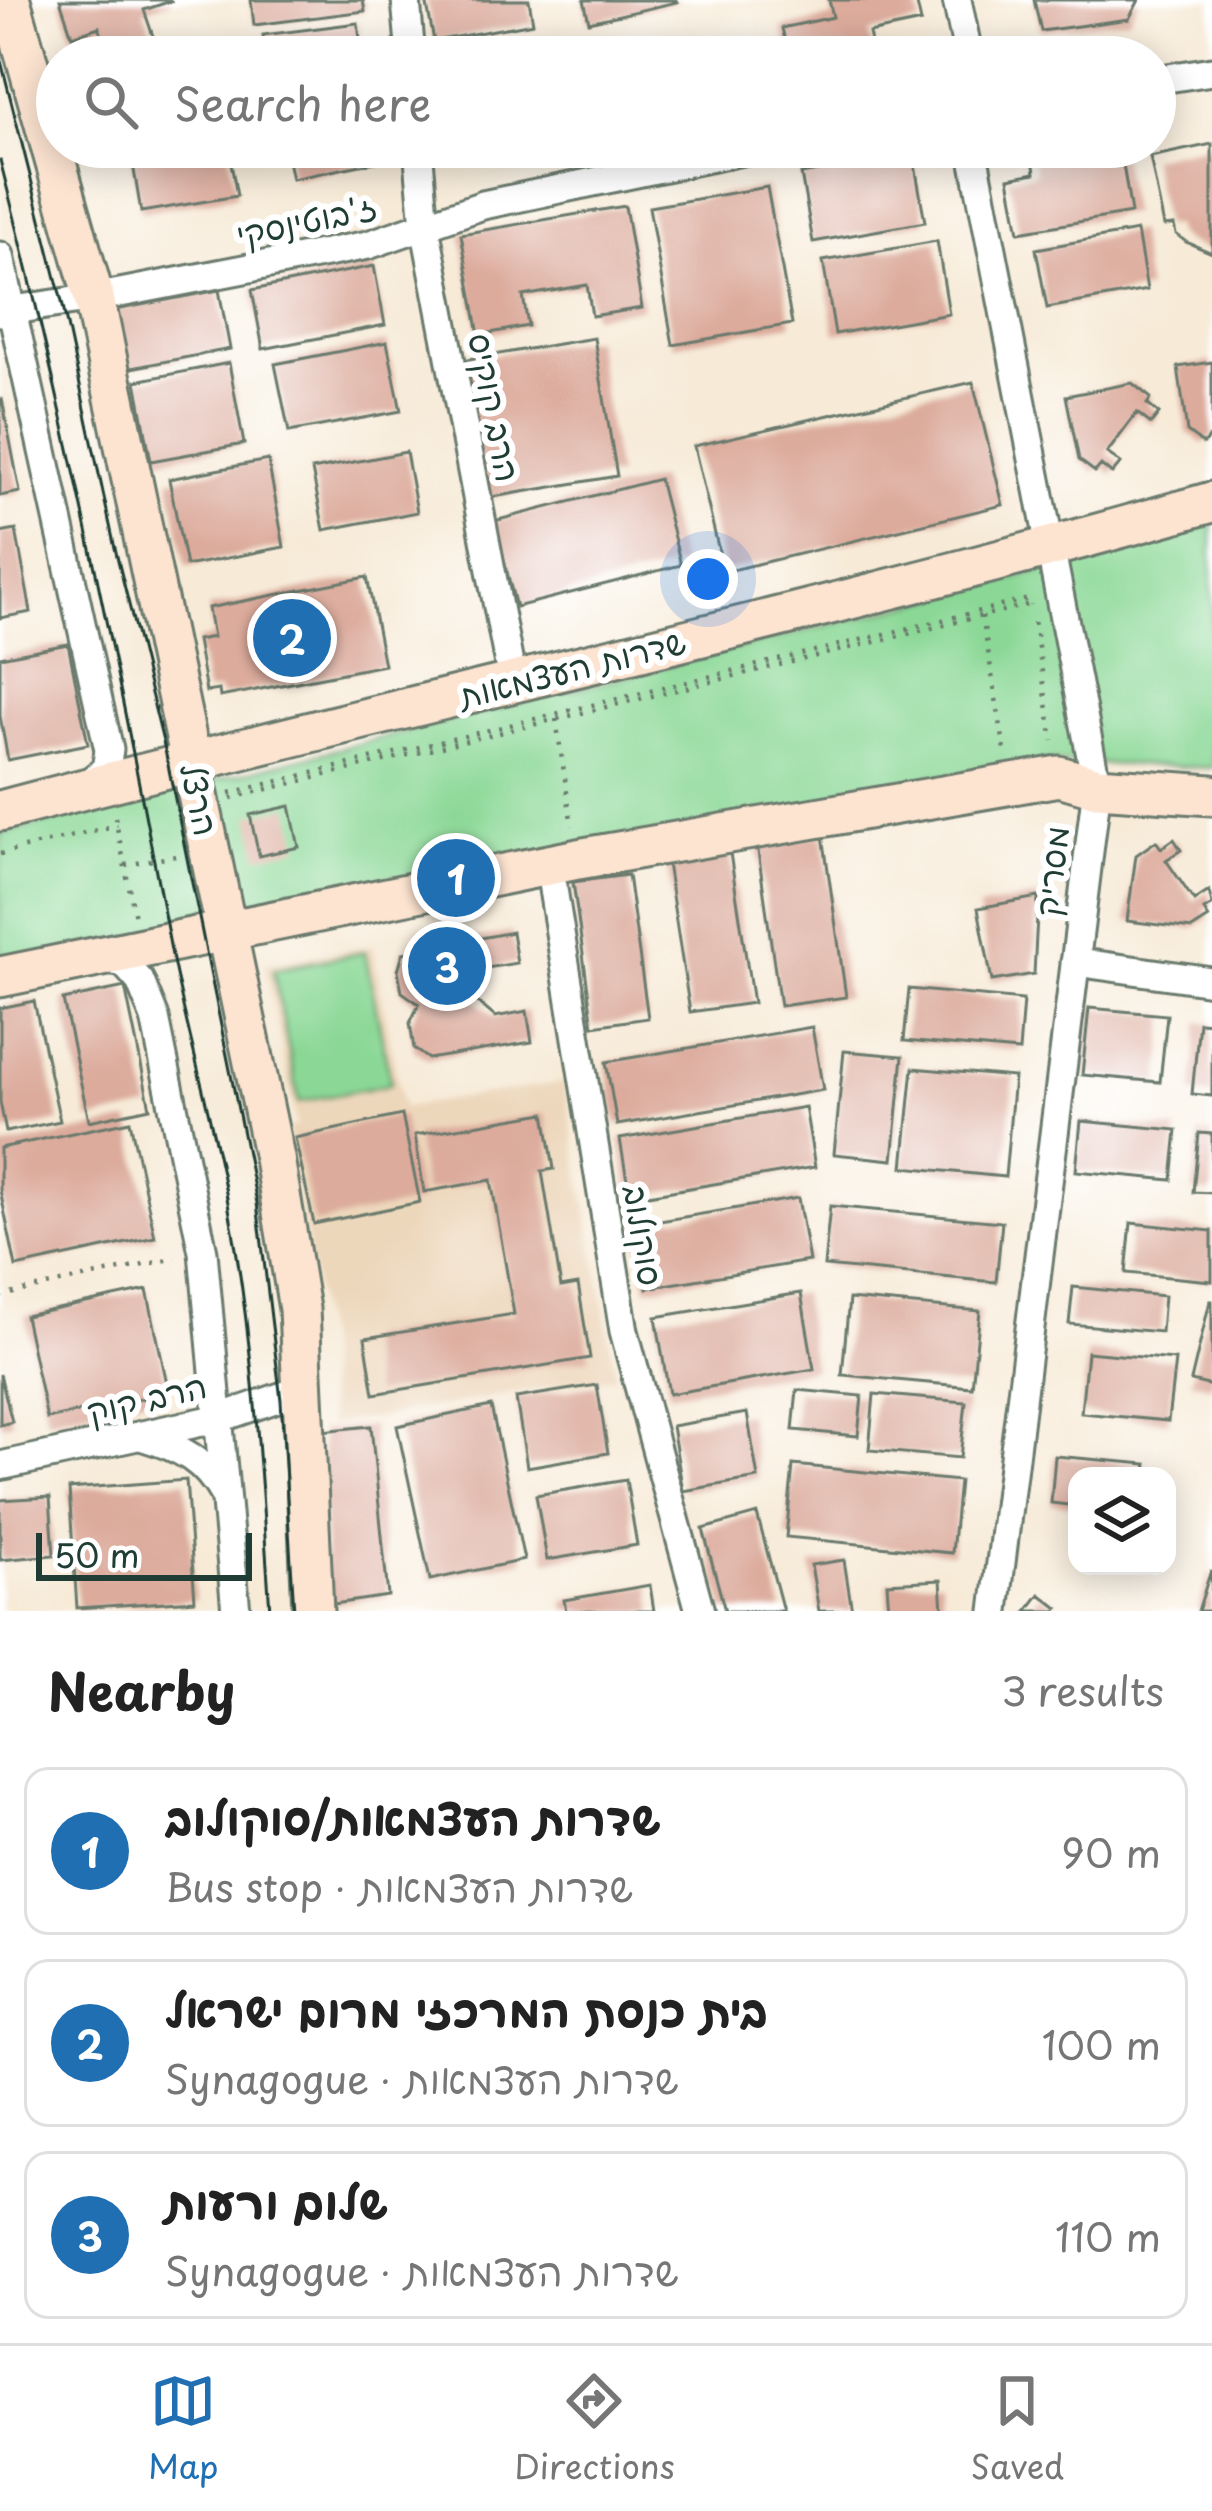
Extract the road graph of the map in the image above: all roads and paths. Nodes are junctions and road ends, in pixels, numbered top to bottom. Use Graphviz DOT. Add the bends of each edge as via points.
graph roads {
  1 [pos="10,0"];
  2 [pos="406,0"];
  3 [pos="957,0"];
  4 [pos="409,36"];
  5 [pos="965,36"];
  6 [pos="1212,71"];
  7 [pos="1176,77"];
  8 [pos="36,92"];
  9 [pos="57,168"];
  10 [pos="420,168"];
  11 [pos="660,168"];
  12 [pos="976,168"];
  13 [pos="425,226"];
  14 [pos="0,256"];
  15 [pos="94,298"];
  16 [pos="7,311"];
  17 [pos="1212,502"];
  18 [pos="1052,548"];
  19 [pos="1030,601"];
  20 [pos="982,616"];
  21 [pos="512,680"];
  22 [pos="555,717"];
  23 [pos="1054,742"];
  24 [pos="1005,751"];
  25 [pos="192,761"];
  26 [pos="94,786"];
  27 [pos="1097,787"];
  28 [pos="1212,795"];
  29 [pos="225,796"];
  30 [pos="0,811"];
  31 [pos="117,825"];
  32 [pos="573,830"];
  33 [pos="0,854"];
  34 [pos="549,864"];
  35 [pos="229,932"];
  36 [pos="141,949"];
  37 [pos="94,957"];
  38 [pos="1075,962"];
  39 [pos="0,976"];
  40 [pos="1212,981"];
  41 [pos="203,1252"];
  42 [pos="0,1296"];
  43 [pos="306,1388"];
  44 [pos="220,1418"];
  45 [pos="144,1437"];
  46 [pos="0,1466"];
  47 [pos="225,1496"];
  48 [pos="236,1611"];
  49 [pos="313,1611"];
  50 [pos="700,1611"];
  51 [pos="995,1611"];
  1 -- 8 [label="main road, הרצל"];
  2 -- 4 [label="street"];
  3 -- 5 [label="street"];
  6 -- 7 [label="street"];
  9 -- 15 [label="main road, הרצל"];
  10 -- 13 [label="street, הרב קוקיס"];
  11 -- 13 [label="street, ז'בוטינסקי" via="483,205"];
  12 -- 18 [label="street, מסריק"];
  13 -- 15 [label="street, ז'בוטינסקי" via="368,245"];
  13 -- 21 [label="street, הרב קוקיס"];
  14 -- 16 [label="street"];
  15 -- 16 [label="street, ז'בוטינסקי"];
  15 -- 25 [label="main road, הרצל"];
  16 -- 26 [label="street" via="109,749"];
  17 -- 18 [label="main road, שדרות העצמאות"];
  18 -- 21 [label="main road, שדרות העצמאות"];
  18 -- 27 [label="street, מסריק"];
  19 -- 20 [label="path"];
  19 -- 22 [label="path"];
  19 -- 23 [label="path"];
  20 -- 22 [label="path"];
  20 -- 24 [label="path"];
  21 -- 25 [label="main road, שדרות העצמאות"];
  22 -- 29 [label="path"];
  22 -- 32 [label="path"];
  25 -- 26 [label="main road, שדרות העצמאות"];
  25 -- 35 [label="main road, הרצל"];
  26 -- 30 [label="main road, שדרות העצמאות"];
  26 -- 31 [label="path"];
  27 -- 28 [label="main road"];
  27 -- 34 [label="main road" via="1059,776"];
  27 -- 38 [label="street, מסריק"];
  31 -- 33 [label="path"];
  31 -- 36 [label="path"];
  34 -- 35 [label="main road"];
  34 -- 50 [label="street, סוקולוב" via="624,1331"];
  35 -- 36 [label="main road"];
  35 -- 43 [label="main road, הרצל" via="292,1266"];
  36 -- 37 [label="main road"];
  37 -- 39 [label="main road"];
  37 -- 41 [label="street" via="124,963 154,1018"];
  38 -- 40 [label="street"];
  38 -- 51 [label="street, מסריק"];
  41 -- 42 [label="path"];
  41 -- 44 [label="street"];
  43 -- 44 [label="street, הרב קוק"];
  43 -- 49 [label="main road, הרצל"];
  44 -- 45 [label="street, הרב קוק"];
  44 -- 47 [label="street"];
  45 -- 46 [label="street, הרב קוק"];
  45 -- 47 [label="street" via="194,1457"];
  47 -- 48 [label="street"];
}
